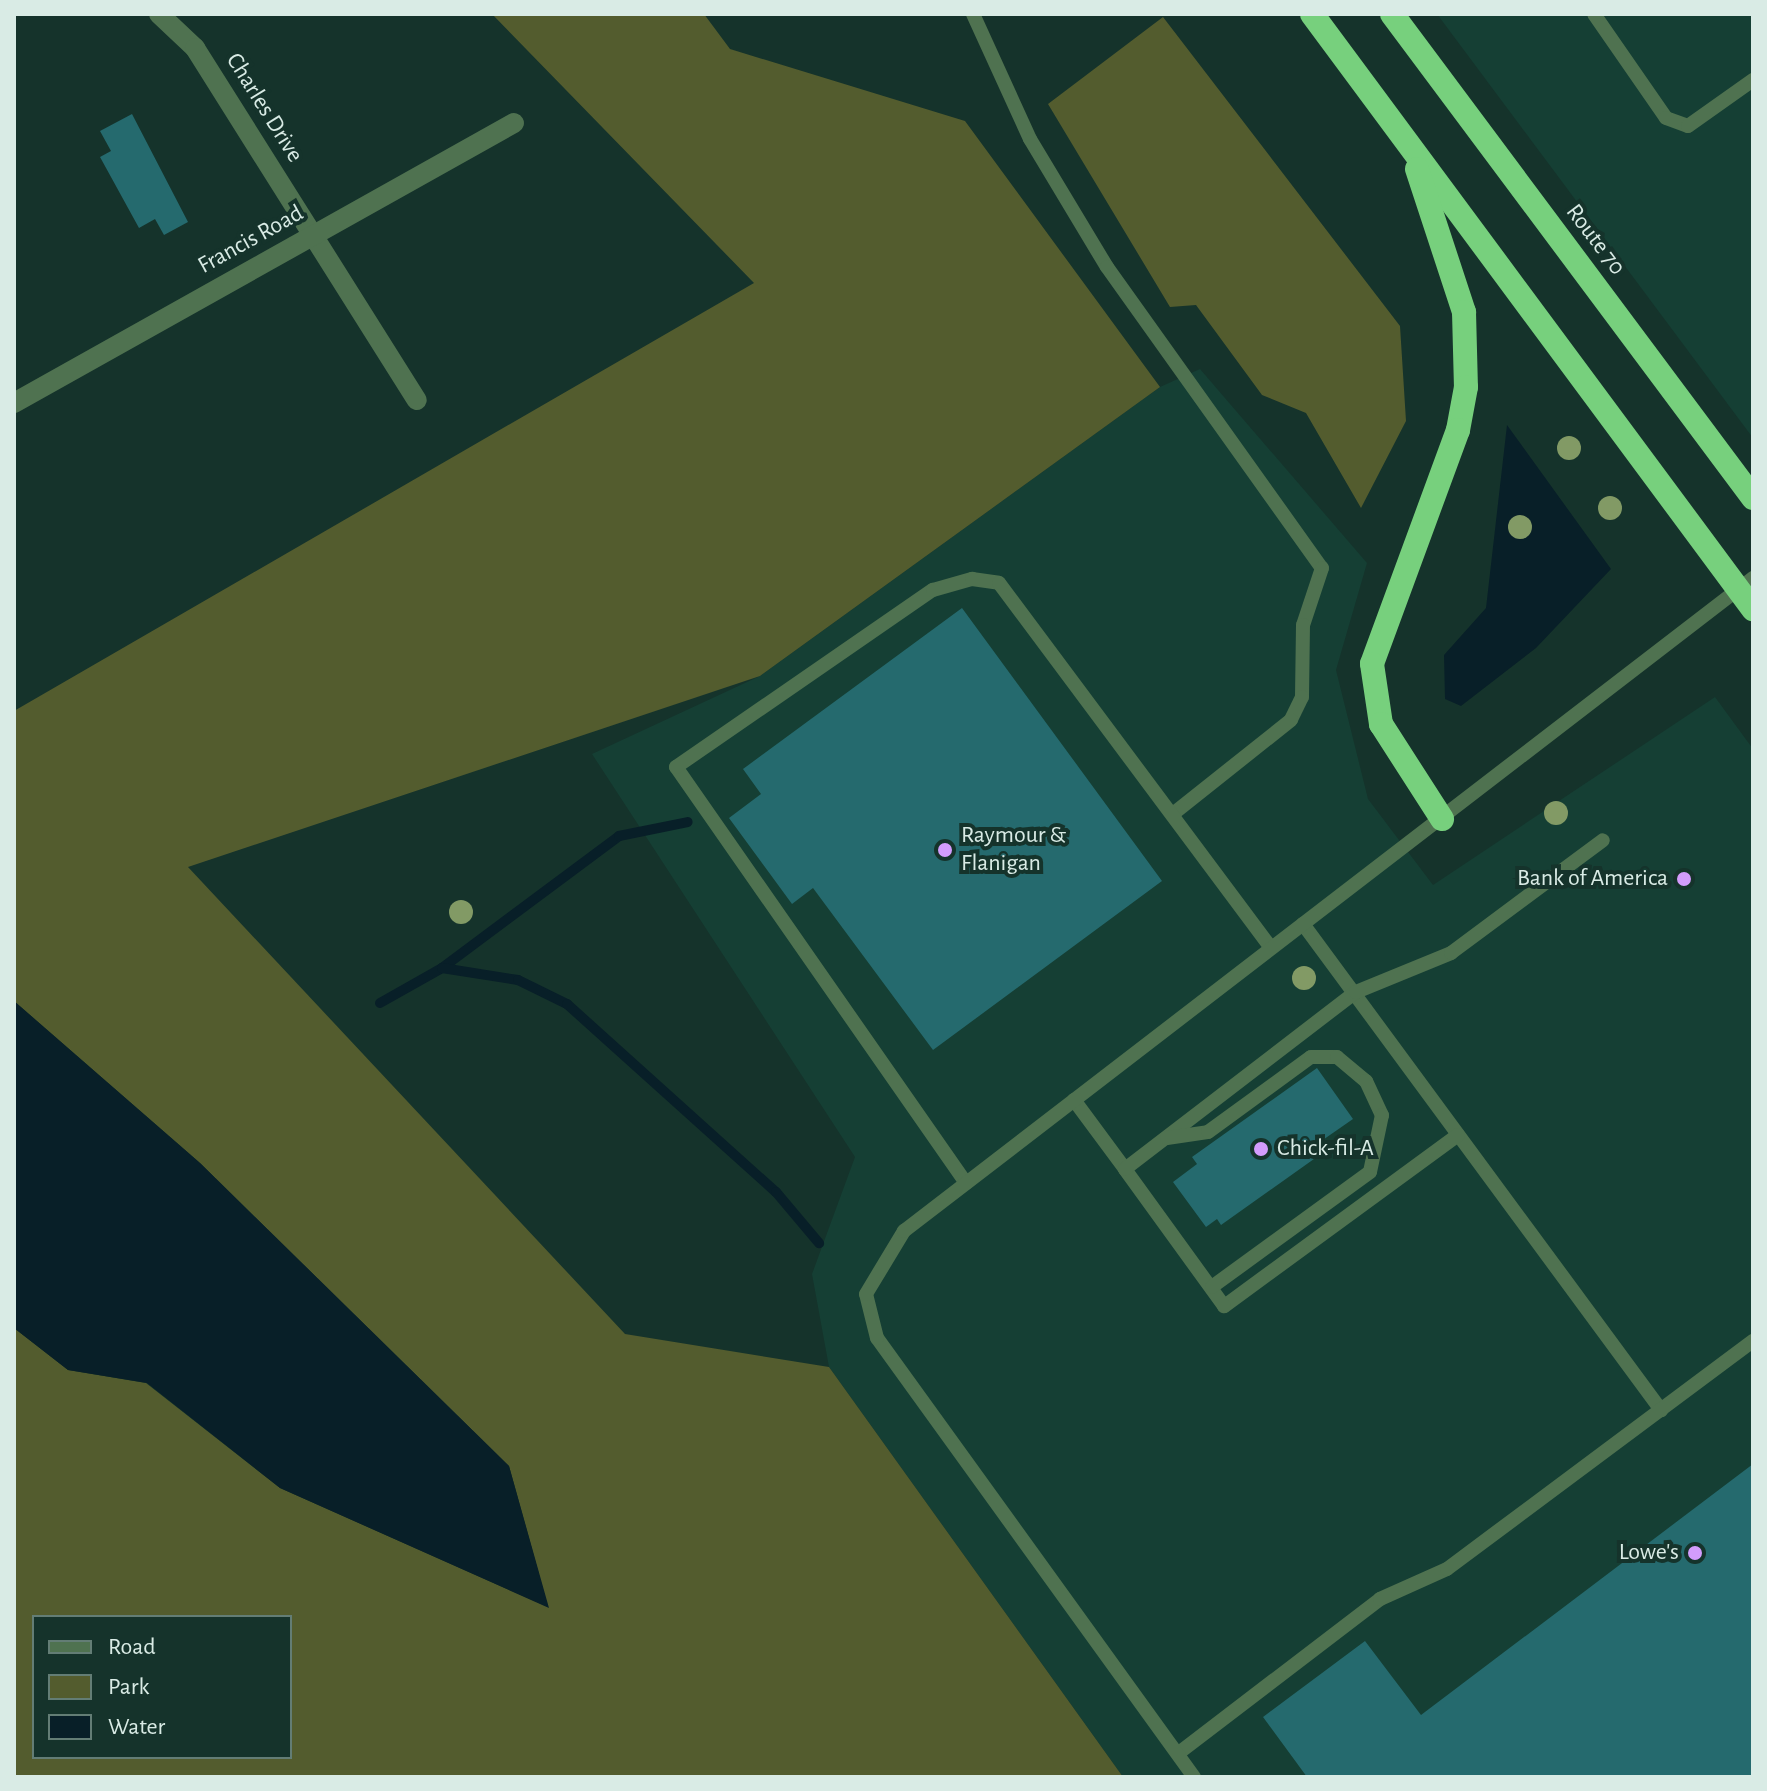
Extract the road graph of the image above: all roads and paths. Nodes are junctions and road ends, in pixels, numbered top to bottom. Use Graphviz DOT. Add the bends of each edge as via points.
graph roads {
  1 [pos="159,14"];
  2 [pos="973,14"];
  3 [pos="1312,14"];
  4 [pos="1392,14"];
  5 [pos="1594,14"];
  6 [pos="1753,80"];
  7 [pos="514,123"];
  8 [pos="1408,144"];
  9 [pos="313,235"];
  10 [pos="417,400"];
  11 [pos="14,403"];
  12 [pos="1753,498"];
  13 [pos="1746,584"];
  14 [pos="1753,609"];
  15 [pos="1174,813"];
  16 [pos="1442,819"];
  17 [pos="1603,840"];
  18 [pos="1303,924"];
  19 [pos="1271,948"];
  20 [pos="1356,992"];
  21 [pos="1074,1100"];
  22 [pos="1458,1135"];
  23 [pos="1164,1138"];
  24 [pos="1125,1169"];
  25 [pos="966,1183"];
  26 [pos="1212,1287"];
  27 [pos="1753,1341"];
  28 [pos="1661,1410"];
  29 [pos="1180,1752"];
  30 [pos="1194,1777"];
  1 -- 9 [label="street, Charles Drive" via="195,48"];
  2 -- 15 [label="lane" via="1030,139 1107,267 1322,568 1303,625 1302,697 1291,720"];
  3 -- 8 [label="highway"];
  4 -- 12 [label="highway, Route 70"];
  5 -- 6 [label="lane" via="1666,118 1688,126"];
  7 -- 9 [label="street, Francis Road"];
  8 -- 13 [label="highway"];
  8 -- 16 [label="highway" via="1464,312 1466,387 1458,430 1387,611 1372,664 1373,694 1381,724"];
  9 -- 10 [label="street, Charles Drive"];
  9 -- 11 [label="street, Francis Road"];
  13 -- 14 [label="highway"];
  13 -- 16 [label="lane"];
  15 -- 19 [label="lane"];
  15 -- 25 [label="lane" via="999,583 972,579 933,590 676,767"];
  16 -- 18 [label="lane"];
  17 -- 20 [label="lane" via="1451,953"];
  18 -- 19 [label="lane"];
  18 -- 20 [label="lane"];
  19 -- 21 [label="lane"];
  20 -- 22 [label="lane"];
  20 -- 23 [label="lane"];
  21 -- 24 [label="lane"];
  21 -- 25 [label="lane"];
  22 -- 26 [label="lane" via="1224,1306"];
  22 -- 28 [label="lane"];
  23 -- 24 [label="lane"];
  23 -- 26 [label="lane" via="1208,1132 1311,1057 1337,1057 1366,1081 1382,1115 1370,1172"];
  24 -- 26 [label="lane"];
  25 -- 29 [label="lane" via="904,1231 866,1294 877,1338"];
  27 -- 28 [label="lane"];
  28 -- 29 [label="lane" via="1447,1569 1380,1599"];
  29 -- 30 [label="lane"];
}
